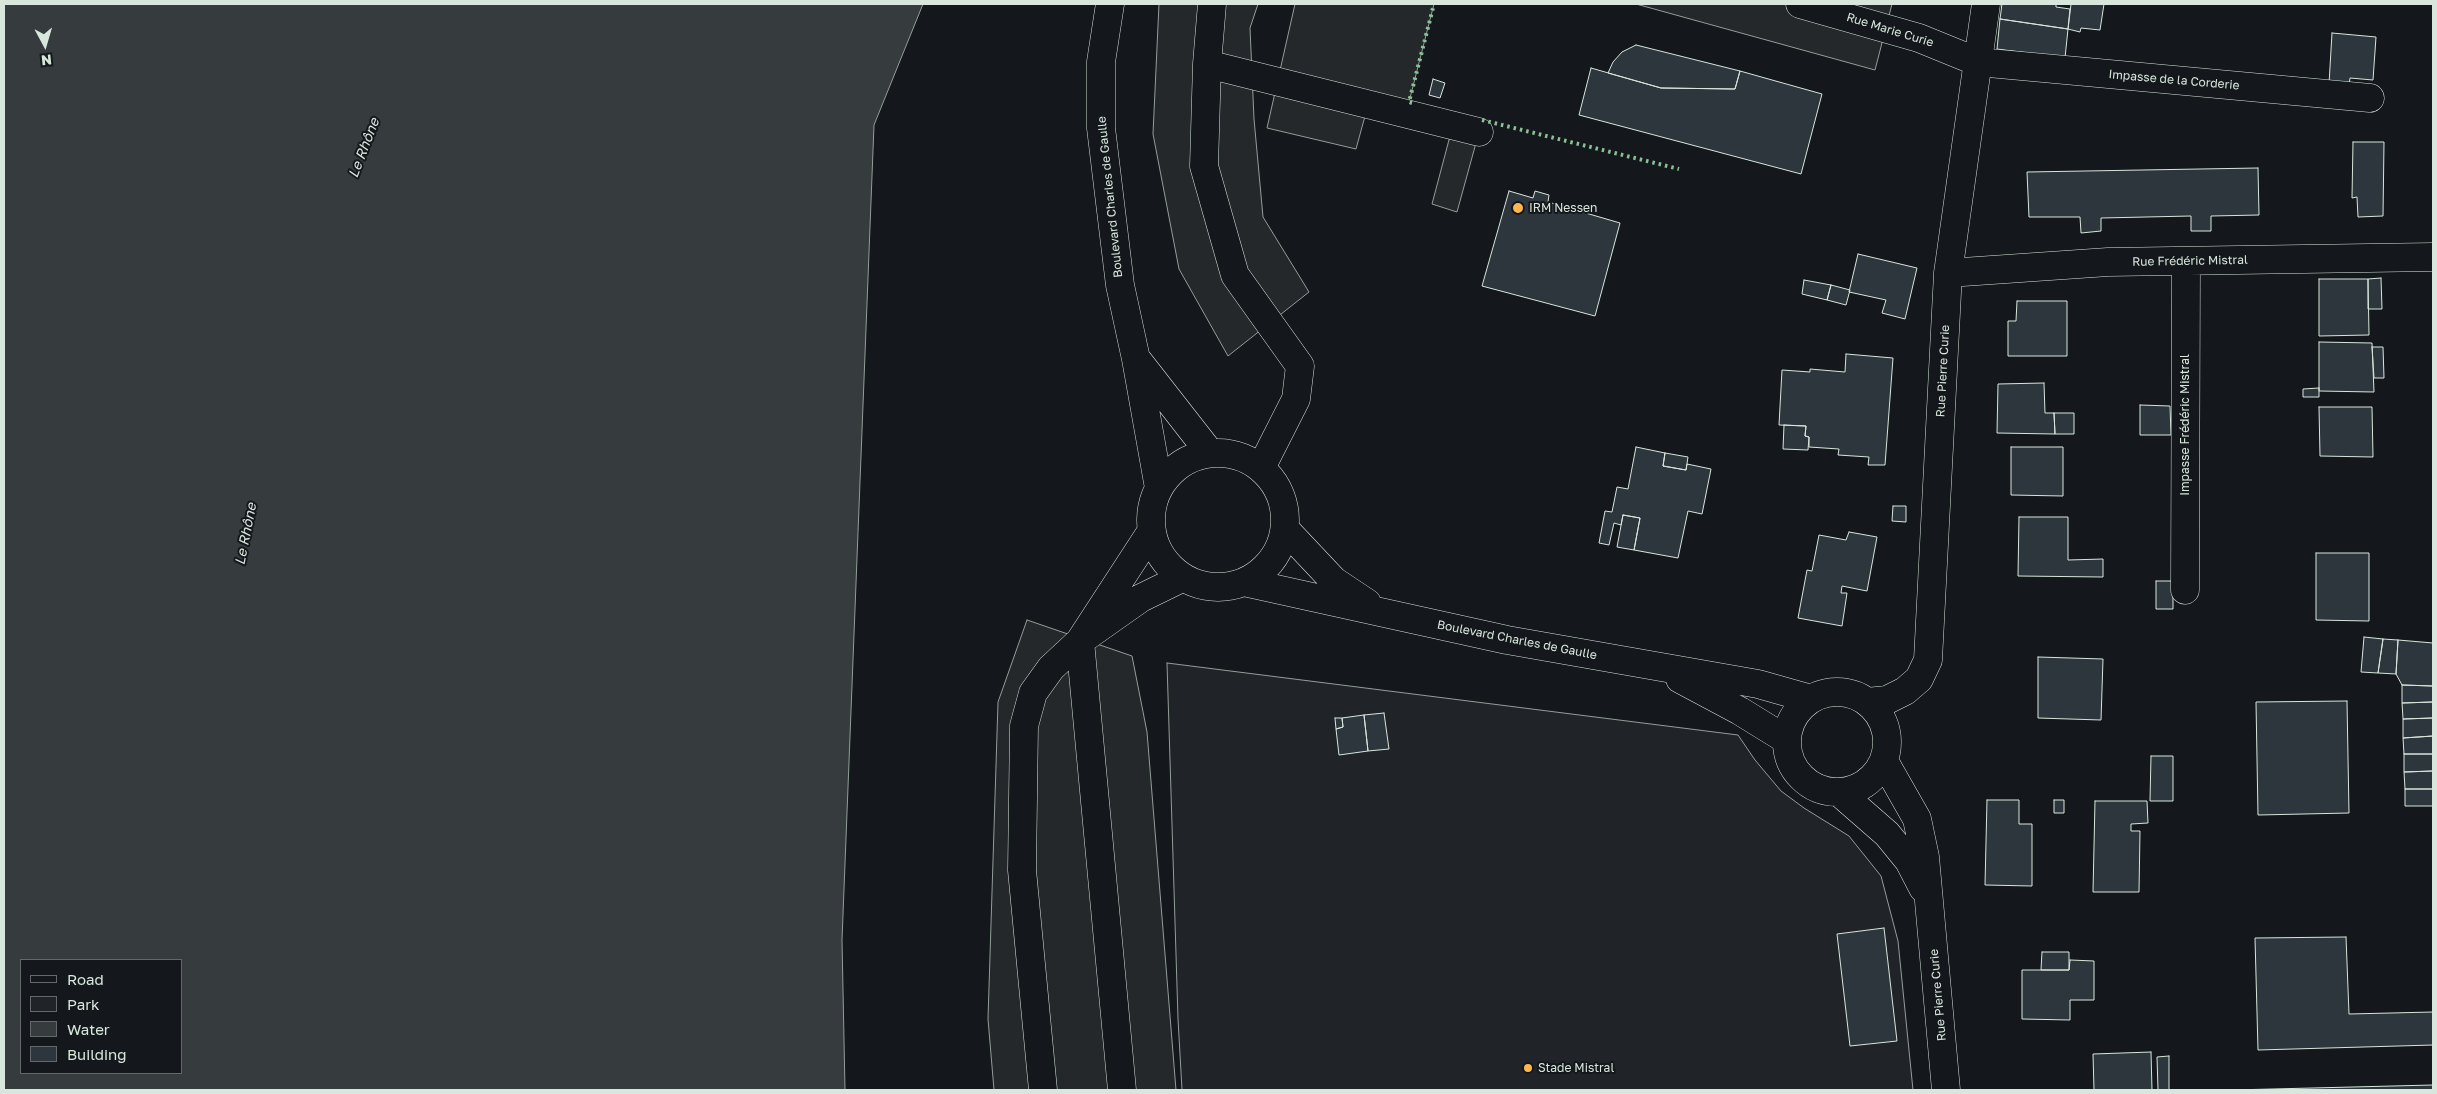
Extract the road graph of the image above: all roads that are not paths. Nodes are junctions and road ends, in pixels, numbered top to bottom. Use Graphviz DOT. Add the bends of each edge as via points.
graph roads {
  1 [pos="1110,4"];
  2 [pos="1212,4"];
  3 [pos="1800,4"];
  4 [pos="1986,4"];
  5 [pos="1978,62"];
  6 [pos="1207,64"];
  7 [pos="2370,98"];
  8 [pos="1479,132"];
  9 [pos="2433,257"];
  10 [pos="2186,260"];
  11 [pos="1948,273"];
  12 [pos="1136,359"];
  13 [pos="1210,454"];
  14 [pos="1261,468"];
  15 [pos="1159,488"];
  16 [pos="1285,529"];
  17 [pos="1152,532"];
  18 [pos="1182,578"];
  19 [pos="1244,582"];
  20 [pos="2185,590"];
  21 [pos="1378,611"];
  22 [pos="1080,641"];
  23 [pos="1656,666"];
  24 [pos="1811,699"];
  25 [pos="1866,702"];
  26 [pos="1787,740"];
  27 [pos="1884,762"];
  28 [pos="1840,793"];
  29 [pos="1929,901"];
  30 [pos="1043,1090"];
  31 [pos="1122,1090"];
  32 [pos="1946,1090"];
  1 -- 12 [label="street, Boulevard Charles de Gaulle" via="1101,62 1101,128 1120,285"];
  2 -- 6 [label="street"];
  3 -- 5 [label="street, Rue Marie Curie" via="1919,38"];
  4 -- 5 [label="street, Rue Pierre Curie"];
  5 -- 7 [label="street, Impasse de la Corderie"];
  5 -- 11 [label="street, Rue Pierre Curie"];
  6 -- 8 [label="street"];
  6 -- 14 [label="street" via="1204,166 1235,275 1300,366 1296,399"];
  9 -- 10 [label="street, Rue Frédéric Mistral"];
  10 -- 11 [label="street, Rue Frédéric Mistral"];
  10 -- 20 [label="street, Impasse Frédéric Mistral"];
  11 -- 25 [label="street, Rue Pierre Curie" via="1928,660 1919,679 1905,691 1887,700"];
  12 -- 13 [label="street, Boulevard Charles de Gaulle"];
  12 -- 15 [label="street, Boulevard Charles de Gaulle"];
  13 -- 14 [label="street" via="1230,454"];
  13 -- 15 [label="street" via="1191,458 1173,470"];
  14 -- 16 [label="street" via="1276,485 1284,506"];
  15 -- 17 [label="street" via="1151,509"];
  16 -- 19 [label="street" via="1268,564"];
  16 -- 21 [label="street, Boulevard Charles de Gaulle" via="1334,581"];
  17 -- 18 [label="street" via="1159,553"];
  17 -- 22 [label="street"];
  18 -- 19 [label="street" via="1218,587"];
  18 -- 22 [label="street" via="1141,598"];
  19 -- 21 [label="street, Boulevard Charles de Gaulle"];
  21 -- 23 [label="street, Boulevard Charles de Gaulle" via="1543,648"];
  22 -- 30 [label="street" via="1051,668 1033,693 1024,726 1022,870"];
  22 -- 31 [label="street"];
  23 -- 24 [label="street, Boulevard Charles de Gaulle" via="1758,684"];
  23 -- 26 [label="street, Boulevard Charles de Gaulle" via="1740,710"];
  24 -- 25 [label="street" via="1829,692 1849,694"];
  24 -- 26 [label="street" via="1798,710 1790,724"];
  25 -- 27 [label="street" via="1878,713 1886,728 1888,745"];
  26 -- 28 [label="street" via="1789,757 1796,772 1808,784 1823,791"];
  27 -- 28 [label="street" via="1866,783"];
  27 -- 29 [label="street, Rue Pierre Curie" via="1917,819"];
  28 -- 29 [label="street, Rue Pierre Curie" via="1887,834 1909,861"];
  29 -- 32 [label="street, Rue Pierre Curie"];
}
